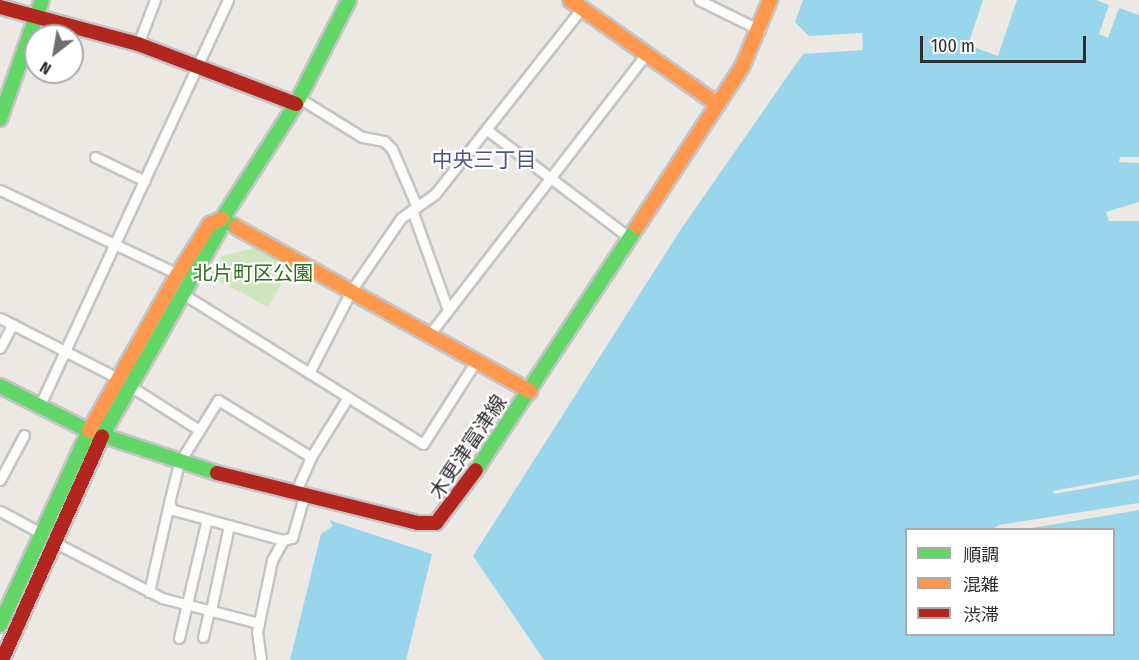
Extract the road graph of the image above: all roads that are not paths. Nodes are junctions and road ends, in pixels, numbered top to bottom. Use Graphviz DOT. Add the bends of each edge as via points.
graph roads {
  1 [pos="42,0"];
  2 [pos="155,0"];
  3 [pos="228,0"];
  4 [pos="349,0"];
  5 [pos="699,0"];
  6 [pos="770,0"];
  7 [pos="576,4"];
  8 [pos="0,7"];
  9 [pos="37,16"];
  10 [pos="760,30"];
  11 [pos="138,44"];
  12 [pos="646,54"];
  13 [pos="200,66"];
  14 [pos="297,101"];
  15 [pos="717,104"];
  16 [pos="0,118"];
  17 [pos="487,130"];
  18 [pos="95,157"];
  19 [pos="549,179"];
  20 [pos="145,181"];
  21 [pos="0,190"];
  22 [pos="415,208"];
  23 [pos="222,219"];
  24 [pos="630,238"];
  25 [pos="117,245"];
  26 [pos="178,274"];
  27 [pos="351,291"];
  28 [pos="183,294"];
  29 [pos="447,307"];
  30 [pos="0,318"];
  31 [pos="13,324"];
  32 [pos="429,335"];
  33 [pos="0,348"];
  34 [pos="68,349"];
  35 [pos="476,361"];
  36 [pos="309,373"];
  37 [pos="118,378"];
  38 [pos="0,386"];
  39 [pos="130,386"];
  40 [pos="530,391"];
  41 [pos="347,399"];
  42 [pos="39,407"];
  43 [pos="199,430"];
  44 [pos="89,431"];
  45 [pos="24,435"];
  46 [pos="102,436"];
  47 [pos="311,457"];
  48 [pos="179,463"];
  49 [pos="0,480"];
  50 [pos="300,492"];
  51 [pos="169,503"];
  52 [pos="0,511"];
  53 [pos="207,519"];
  54 [pos="229,525"];
  55 [pos="46,537"];
  56 [pos="283,540"];
  57 [pos="149,592"];
  58 [pos="188,604"];
  59 [pos="210,610"];
  60 [pos="259,623"];
  61 [pos="0,625"];
  62 [pos="203,637"];
  63 [pos="179,638"];
  64 [pos="2,660"];
  65 [pos="261,660"];
  1 -- 9 [label="street"];
  2 -- 11 [label="street"];
  3 -- 13 [label="street"];
  4 -- 14 [label="street"];
  5 -- 10 [label="street"];
  6 -- 10 [label="street, 木更津富津線"];
  7 -- 12 [label="street"];
  7 -- 17 [label="street"];
  8 -- 9 [label="street"];
  9 -- 11 [label="street"];
  9 -- 16 [label="street"];
  10 -- 15 [label="street, 木更津富津線"];
  11 -- 13 [label="street"];
  12 -- 15 [label="street"];
  12 -- 19 [label="street"];
  13 -- 14 [label="street"];
  13 -- 20 [label="street"];
  14 -- 22 [label="street" via="362,137 384,141 392,149"];
  14 -- 23 [label="street"];
  15 -- 24 [label="street, 木更津富津線"];
  17 -- 19 [label="street"];
  17 -- 22 [label="street" via="435,194"];
  18 -- 20 [label="street"];
  19 -- 24 [label="street"];
  19 -- 29 [label="street"];
  20 -- 25 [label="street"];
  21 -- 25 [label="street"];
  22 -- 27 [label="street" via="401,218"];
  22 -- 29 [label="street"];
  23 -- 26 [label="street" via="210,224"];
  23 -- 27 [label="street"];
  23 -- 28 [label="street"];
  24 -- 40 [label="street, 木更津富津線"];
  25 -- 26 [label="street"];
  25 -- 34 [label="street"];
  26 -- 37 [label="street"];
  27 -- 32 [label="street"];
  27 -- 36 [label="street"];
  28 -- 36 [label="street"];
  28 -- 39 [label="street"];
  29 -- 32 [label="street"];
  30 -- 31 [label="street"];
  31 -- 33 [label="street"];
  31 -- 34 [label="street"];
  32 -- 35 [label="street"];
  34 -- 37 [label="street"];
  34 -- 42 [label="street"];
  35 -- 40 [label="street"];
  35 -- 41 [label="street" via="423,444"];
  36 -- 41 [label="street"];
  37 -- 44 [label="street"];
  38 -- 42 [label="street, 木更津富津線"];
  39 -- 43 [label="street"];
  39 -- 46 [label="street"];
  40 -- 50 [label="street, 木更津富津線" via="445,516 436,523 418,524"];
  41 -- 47 [label="street"];
  42 -- 44 [label="street, 木更津富津線"];
  43 -- 47 [label="street" via="218,400"];
  43 -- 48 [label="street"];
  44 -- 46 [label="street, 木更津富津線"];
  44 -- 55 [label="street"];
  45 -- 49 [label="street"];
  46 -- 48 [label="street, 木更津富津線"];
  46 -- 55 [label="street"];
  47 -- 50 [label="street"];
  48 -- 50 [label="street, 木更津富津線"];
  48 -- 51 [label="street"];
  50 -- 56 [label="street" via="292,538"];
  51 -- 53 [label="street" via="173,510"];
  51 -- 57 [label="street"];
  52 -- 55 [label="street"];
  53 -- 54 [label="street"];
  53 -- 58 [label="street"];
  54 -- 56 [label="street"];
  54 -- 59 [label="street"];
  55 -- 57 [label="street"];
  55 -- 61 [label="street"];
  55 -- 64 [label="street"];
  56 -- 60 [label="street" via="272,560"];
  57 -- 58 [label="street"];
  58 -- 59 [label="street"];
  58 -- 63 [label="street"];
  59 -- 60 [label="street"];
  59 -- 62 [label="street"];
  60 -- 65 [label="street" via="256,646"];
}
